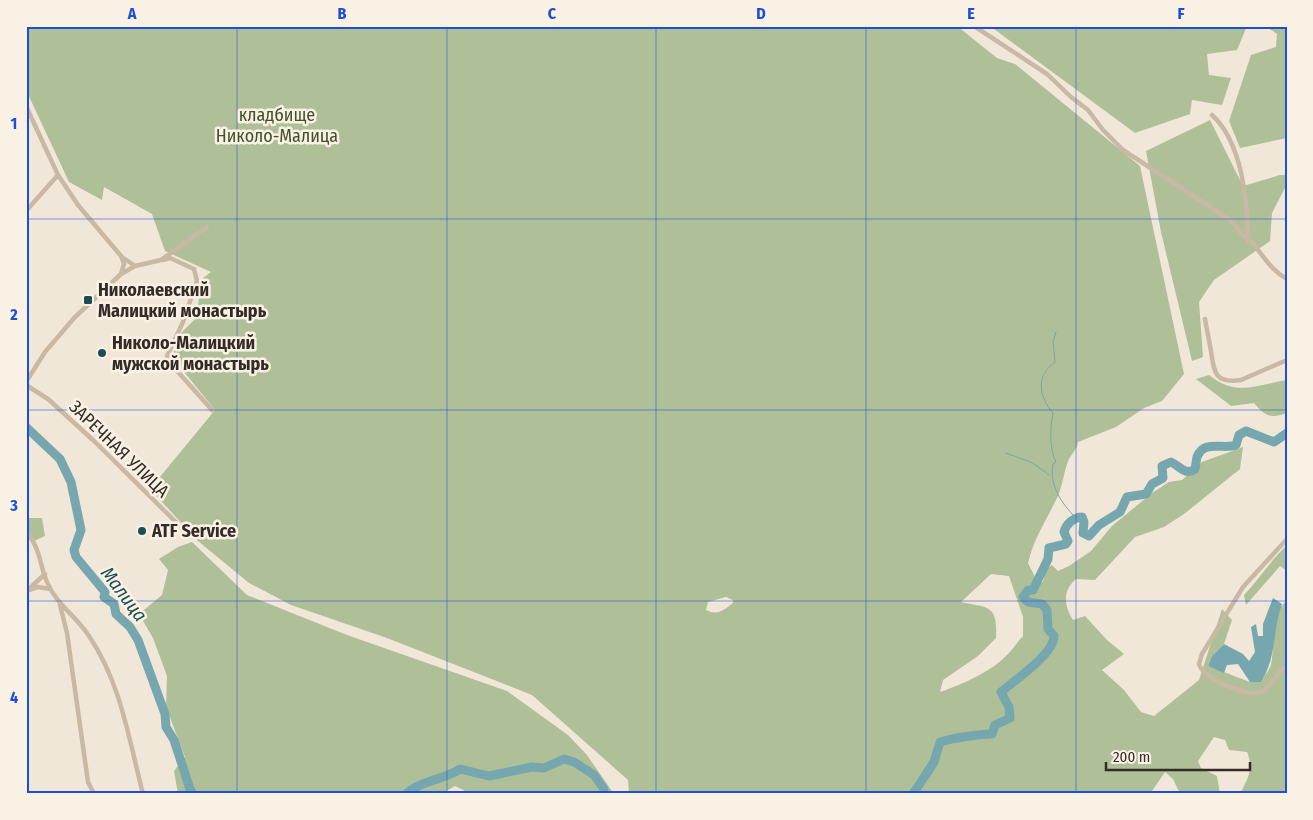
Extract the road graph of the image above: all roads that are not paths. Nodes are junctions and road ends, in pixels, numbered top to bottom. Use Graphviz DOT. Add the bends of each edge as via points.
graph roads {
  1 [pos="974,26"];
  2 [pos="26,106"];
  3 [pos="1212,115"];
  4 [pos="58,175"];
  5 [pos="26,211"];
  6 [pos="208,227"];
  7 [pos="1248,241"];
  8 [pos="121,256"];
  9 [pos="157,262"];
  10 [pos="135,266"];
  11 [pos="121,274"];
  12 [pos="1287,279"];
  13 [pos="1204,319"];
  14 [pos="1287,360"];
  15 [pos="26,384"];
  16 [pos="212,410"];
  17 [pos="26,533"];
  18 [pos="190,536"];
  19 [pos="1287,539"];
  20 [pos="44,574"];
  21 [pos="51,590"];
  22 [pos="26,591"];
  23 [pos="59,603"];
  24 [pos="1287,668"];
  25 [pos="94,794"];
  26 [pos="143,794"];
  1 -- 7 [label="street" via="1047,74 1088,110 1123,150 1222,214"];
  2 -- 4 [label="street"];
  3 -- 7 [label="street" via="1221,123 1232,143 1248,211"];
  4 -- 5 [label="street"];
  4 -- 8 [label="street" via="78,206"];
  6 -- 9 [label="street"];
  7 -- 12 [label="street" via="1269,266"];
  8 -- 10 [label="street"];
  8 -- 11 [label="street" via="124,264"];
  9 -- 10 [label="street"];
  9 -- 16 [label="street" via="170,258 194,269 197,281 167,356"];
  10 -- 11 [label="street"];
  11 -- 15 [label="street" via="75,317 45,352"];
  13 -- 14 [label="street" via="1210,360 1221,378 1241,380"];
  15 -- 18 [label="street, ЗАРЕЧНАЯ УЛИЦА" via="48,399 94,441"];
  17 -- 20 [label="street"];
  19 -- 24 [label="street" via="1243,587 1199,664 1204,674 1222,684 1254,694 1262,692 1282,669"];
  20 -- 21 [label="street"];
  20 -- 22 [label="street"];
  21 -- 22 [label="street" via="38,587"];
  21 -- 23 [label="street"];
  23 -- 25 [label="street" via="67,633 88,782"];
  23 -- 26 [label="street" via="89,635 117,691"];
}
